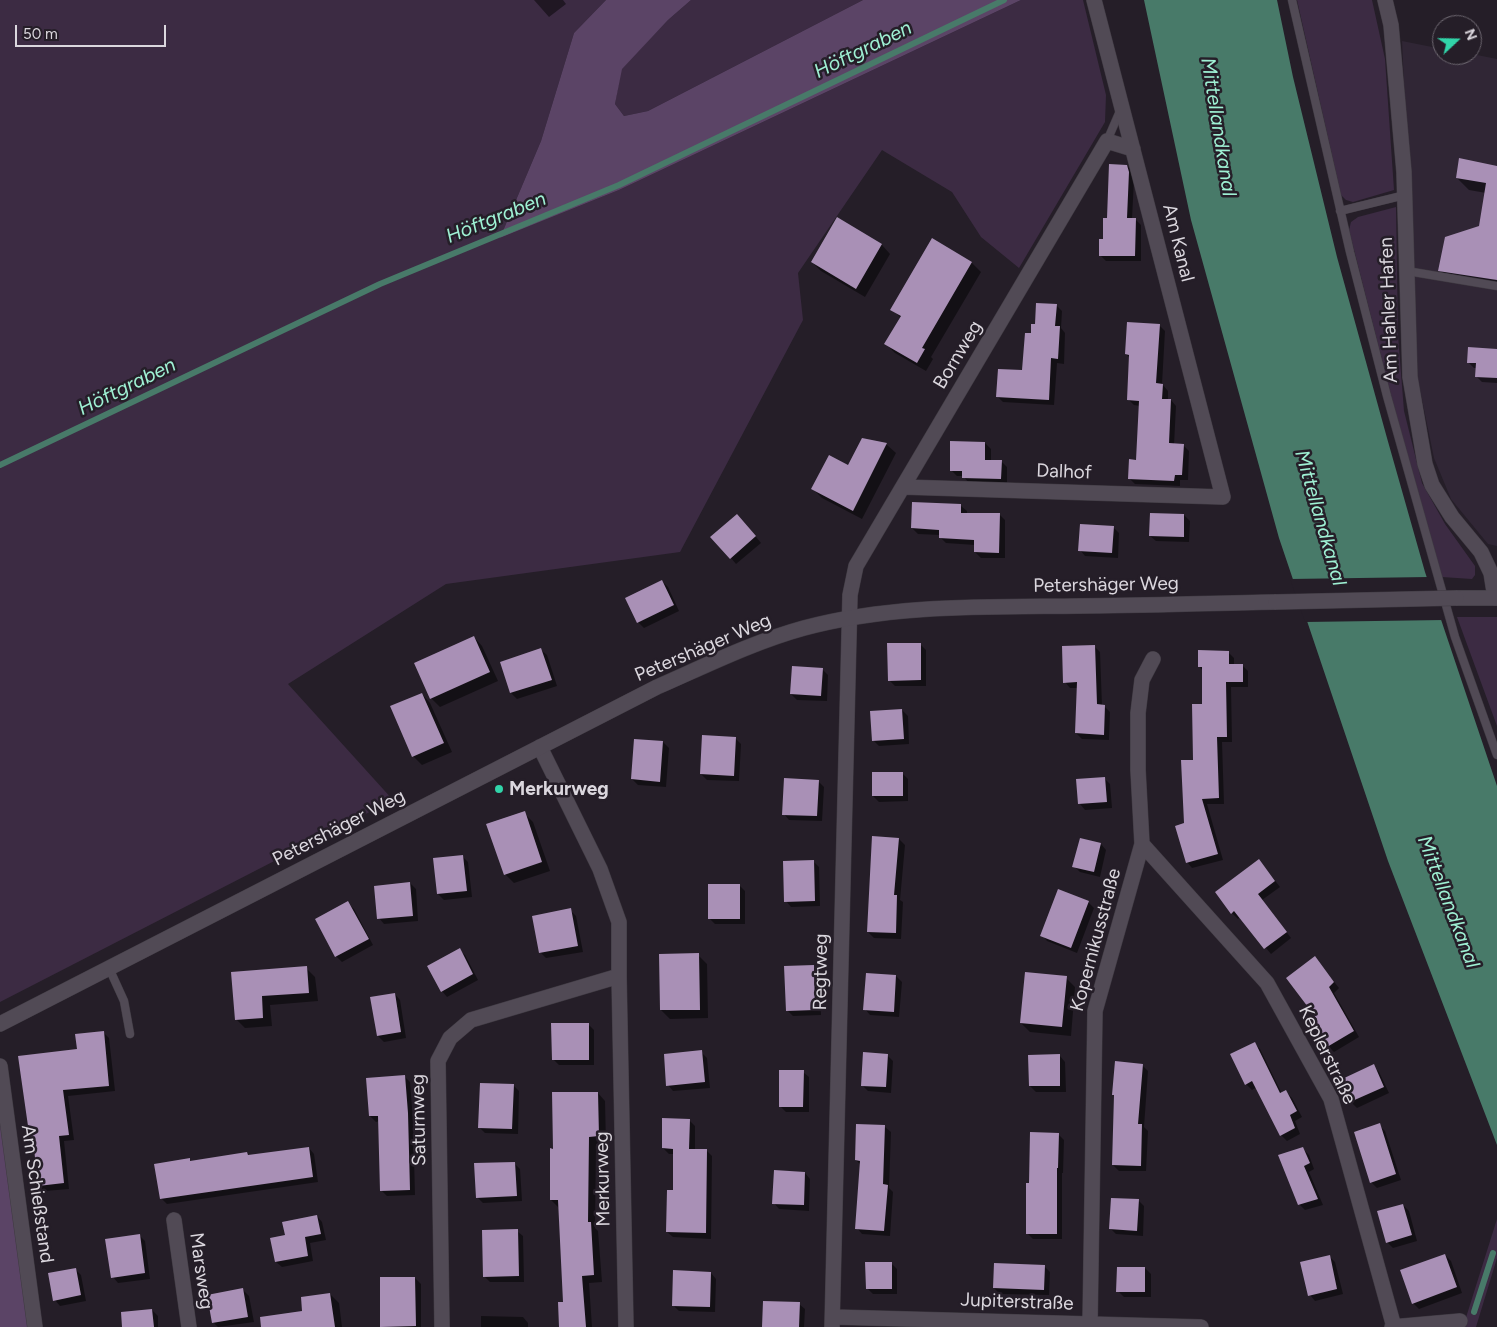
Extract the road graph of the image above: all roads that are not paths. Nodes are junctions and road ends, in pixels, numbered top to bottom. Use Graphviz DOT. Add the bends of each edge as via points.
graph roads {
  1 [pos="1094,0"];
  2 [pos="1292,0"];
  3 [pos="1385,0"];
  4 [pos="1122,107"];
  5 [pos="1107,141"];
  6 [pos="1133,148"];
  7 [pos="1405,195"];
  8 [pos="1340,212"];
  9 [pos="1407,271"];
  10 [pos="1497,286"];
  11 [pos="903,486"];
  12 [pos="1223,497"];
  13 [pos="1496,598"];
  14 [pos="849,618"];
  15 [pos="1153,659"];
  16 [pos="540,747"];
  17 [pos="1497,755"];
  18 [pos="1142,844"];
  19 [pos="109,968"];
  20 [pos="619,976"];
  21 [pos="0,1024"];
  22 [pos="130,1034"];
  23 [pos="0,1066"];
  24 [pos="174,1220"];
  25 [pos="1460,1321"];
  26 [pos="833,1322"];
  27 [pos="1090,1324"];
  28 [pos="35,1327"];
  29 [pos="189,1327"];
  30 [pos="442,1327"];
  31 [pos="626,1327"];
  32 [pos="1200,1327"];
  33 [pos="1393,1327"];
  1 -- 4 [label="street, Am Kanal"];
  2 -- 8 [label="lane"];
  3 -- 7 [label="street, Am Hahler Hafen" via="1391,25"];
  4 -- 5 [label="lane"];
  4 -- 6 [label="street, Am Kanal"];
  5 -- 6 [label="street"];
  5 -- 11 [label="street, Bornweg"];
  6 -- 12 [label="street, Am Kanal"];
  7 -- 8 [label="lane"];
  7 -- 9 [label="street, Am Hahler Hafen"];
  8 -- 17 [label="lane" via="1431,556 1455,637"];
  9 -- 10 [label="lane"];
  9 -- 13 [label="street, Am Hahler Hafen" via="1410,377 1425,464 1432,485 1452,517 1481,552 1491,573"];
  11 -- 12 [label="street, Dalhof"];
  11 -- 14 [label="street, Bornweg" via="856,566"];
  13 -- 14 [label="street, Petershäger Weg, bridge" via="972,607"];
  14 -- 16 [label="street, Petershäger Weg" via="804,628 749,646 657,687"];
  14 -- 26 [label="street, Regtweg"];
  15 -- 18 [label="street, Kopernikusstraße" via="1142,680 1138,713"];
  16 -- 19 [label="street, Petershäger Weg"];
  16 -- 20 [label="street, Merkurweg" via="600,869 619,922"];
  18 -- 27 [label="street, Kopernikusstraße" via="1095,1011"];
  18 -- 33 [label="street, Keplerstraße" via="1267,983 1331,1099"];
  19 -- 21 [label="street, Petershäger Weg"];
  19 -- 22 [label="lane" via="124,1001"];
  20 -- 30 [label="street, Saturnweg" via="471,1020 450,1038 438,1061"];
  20 -- 31 [label="street, Merkurweg"];
  23 -- 28 [label="street, Am Schießstand"];
  24 -- 29 [label="street, Marsweg"];
  25 -- 33 [label="street"];
  26 -- 27 [label="street, Jupiterstraße"];
  27 -- 32 [label="street, Jupiterstraße"];
}
